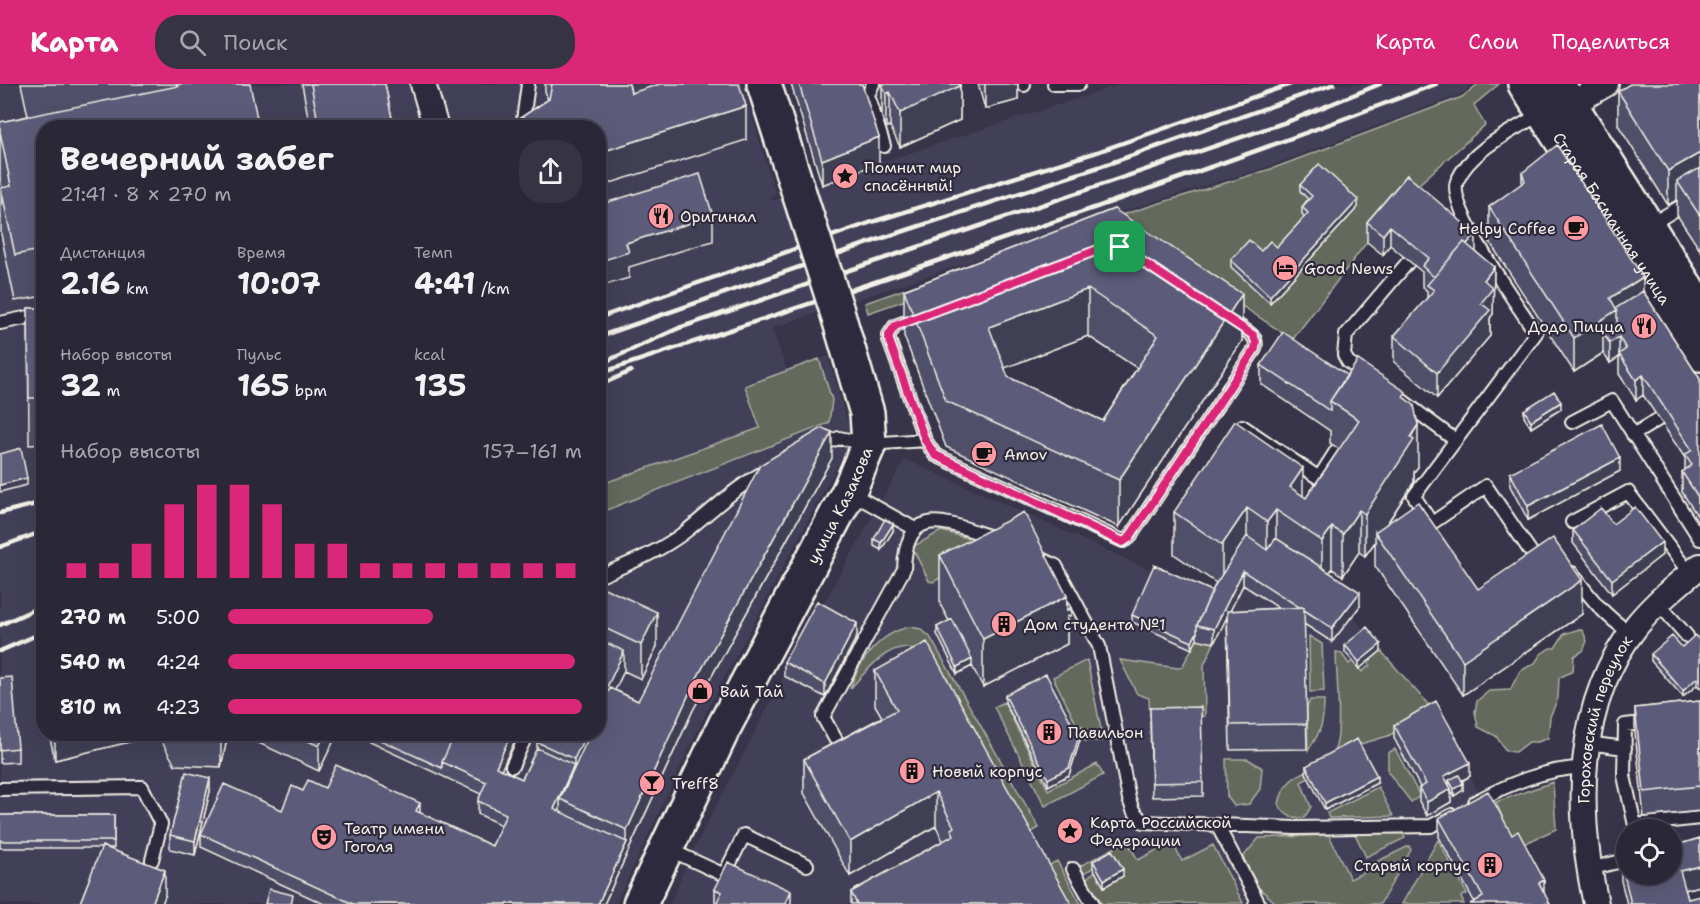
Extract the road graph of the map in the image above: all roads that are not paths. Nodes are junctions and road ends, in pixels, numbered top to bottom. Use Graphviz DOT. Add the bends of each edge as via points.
graph roads {
  1 [pos="423,84"];
  2 [pos="528,84"];
  3 [pos="764,84"];
  4 [pos="873,84"];
  5 [pos="1054,84"];
  6 [pos="1079,84"];
  7 [pos="1525,84"];
  8 [pos="1606,84"];
  9 [pos="1554,105"];
  10 [pos="434,120"];
  11 [pos="523,120"];
  12 [pos="884,146"];
  13 [pos="1700,195"];
  14 [pos="1457,205"];
  15 [pos="1447,218"];
  16 [pos="1647,227"];
  17 [pos="1409,261"];
  18 [pos="1700,309"];
  19 [pos="36,316"];
  20 [pos="0,323"];
  21 [pos="1700,354"];
  22 [pos="1659,419"];
  23 [pos="1572,422"];
  24 [pos="1242,426"];
  25 [pos="1634,435"];
  26 [pos="925,440"];
  27 [pos="1455,440"];
  28 [pos="870,444"];
  29 [pos="1338,448"];
  30 [pos="810,450"];
  31 [pos="781,464"];
  32 [pos="849,491"];
  33 [pos="1572,522"];
  34 [pos="915,530"];
  35 [pos="1700,539"];
  36 [pos="1005,540"];
  37 [pos="1026,551"];
  38 [pos="1564,560"];
  39 [pos="1539,564"];
  40 [pos="1695,570"];
  41 [pos="606,574"];
  42 [pos="1658,603"];
  43 [pos="1631,633"];
  44 [pos="1687,636"];
  45 [pos="1668,721"];
  46 [pos="524,741"];
  47 [pos="1587,743"];
  48 [pos="1625,748"];
  49 [pos="847,760"];
  50 [pos="512,766"];
  51 [pos="1585,768"];
  52 [pos="0,789"];
  53 [pos="1700,818"];
  54 [pos="1634,819"];
  55 [pos="1682,821"];
  56 [pos="1217,825"];
  57 [pos="665,848"];
  58 [pos="152,860"];
  59 [pos="1616,862"];
  60 [pos="807,865"];
  61 [pos="1073,869"];
  62 [pos="1588,869"];
  63 [pos="724,875"];
  64 [pos="748,886"];
  65 [pos="640,904"];
  66 [pos="1093,904"];
  67 [pos="1255,904"];
  68 [pos="1596,904"];
  1 -- 10 [label="street"];
  2 -- 11 [label="lane"];
  3 -- 28 [label="street, улица Казакова, bridge" via="867,412"];
  4 -- 12 [label="lane" via="868,95"];
  5 -- 6 [label="lane"];
  7 -- 9 [label="street, Старая Басманная улица"];
  8 -- 9 [label="street"];
  9 -- 14 [label="lane" via="1484,148 1457,179"];
  9 -- 16 [label="street, Старая Басманная улица"];
  9 -- 21 [label="street, Старая Басманная улица"];
  13 -- 16 [label="lane"];
  14 -- 15 [label="lane"];
  14 -- 27 [label="lane" via="1536,333"];
  16 -- 18 [label="street, Старая Басманная улица"];
  17 -- 27 [label="lane" via="1346,335 1343,344 1348,362"];
  19 -- 20 [label="lane"];
  22 -- 25 [label="lane"];
  23 -- 25 [label="lane" via="1612,401"];
  24 -- 29 [label="lane" via="1319,478"];
  25 -- 35 [label="lane"];
  26 -- 26 [label="lane" via="938,458 1118,541 1126,541 1255,349 1255,338 1120,247 1103,246 892,328 890,344"];
  26 -- 28 [label="lane"];
  27 -- 39 [label="lane" via="1414,496 1435,528 1486,486"];
  28 -- 30 [label="lane" via="839,438"];
  28 -- 32 [label="street, улица Казакова"];
  31 -- 41 [label="lane" via="742,484 684,533"];
  32 -- 34 [label="lane"];
  32 -- 57 [label="street, улица Казакова" via="725,725"];
  33 -- 40 [label="lane" via="1628,492"];
  34 -- 36 [label="lane" via="927,521 938,522"];
  34 -- 49 [label="lane" via="904,550 903,569 824,717"];
  37 -- 56 [label="lane" via="1056,566 1099,646 1129,799 1137,816 1143,822"];
  38 -- 43 [label="lane" via="1595,606"];
  40 -- 42 [label="street, Гороховский переулок"];
  42 -- 43 [label="street, Гороховский переулок"];
  42 -- 44 [label="lane"];
  43 -- 47 [label="street, Гороховский переулок" via="1604,682"];
  45 -- 48 [label="lane" via="1625,725"];
  46 -- 50 [label="lane"];
  47 -- 48 [label="lane"];
  47 -- 51 [label="street, Гороховский переулок"];
  48 -- 54 [label="lane" via="1624,776"];
  51 -- 56 [label="lane" via="1563,768 1488,794 1431,826"];
  51 -- 62 [label="street, Гороховский переулок"];
  52 -- 58 [label="lane" via="142,787 161,824"];
  53 -- 55 [label="lane"];
  56 -- 67 [label="lane" via="1258,902"];
  57 -- 63 [label="lane"];
  57 -- 65 [label="street, улица Казакова"];
  59 -- 62 [label="lane"];
  60 -- 63 [label="lane" via="744,835"];
  61 -- 66 [label="lane"];
  62 -- 68 [label="street, Гороховский переулок"];
  63 -- 64 [label="lane"];
}
